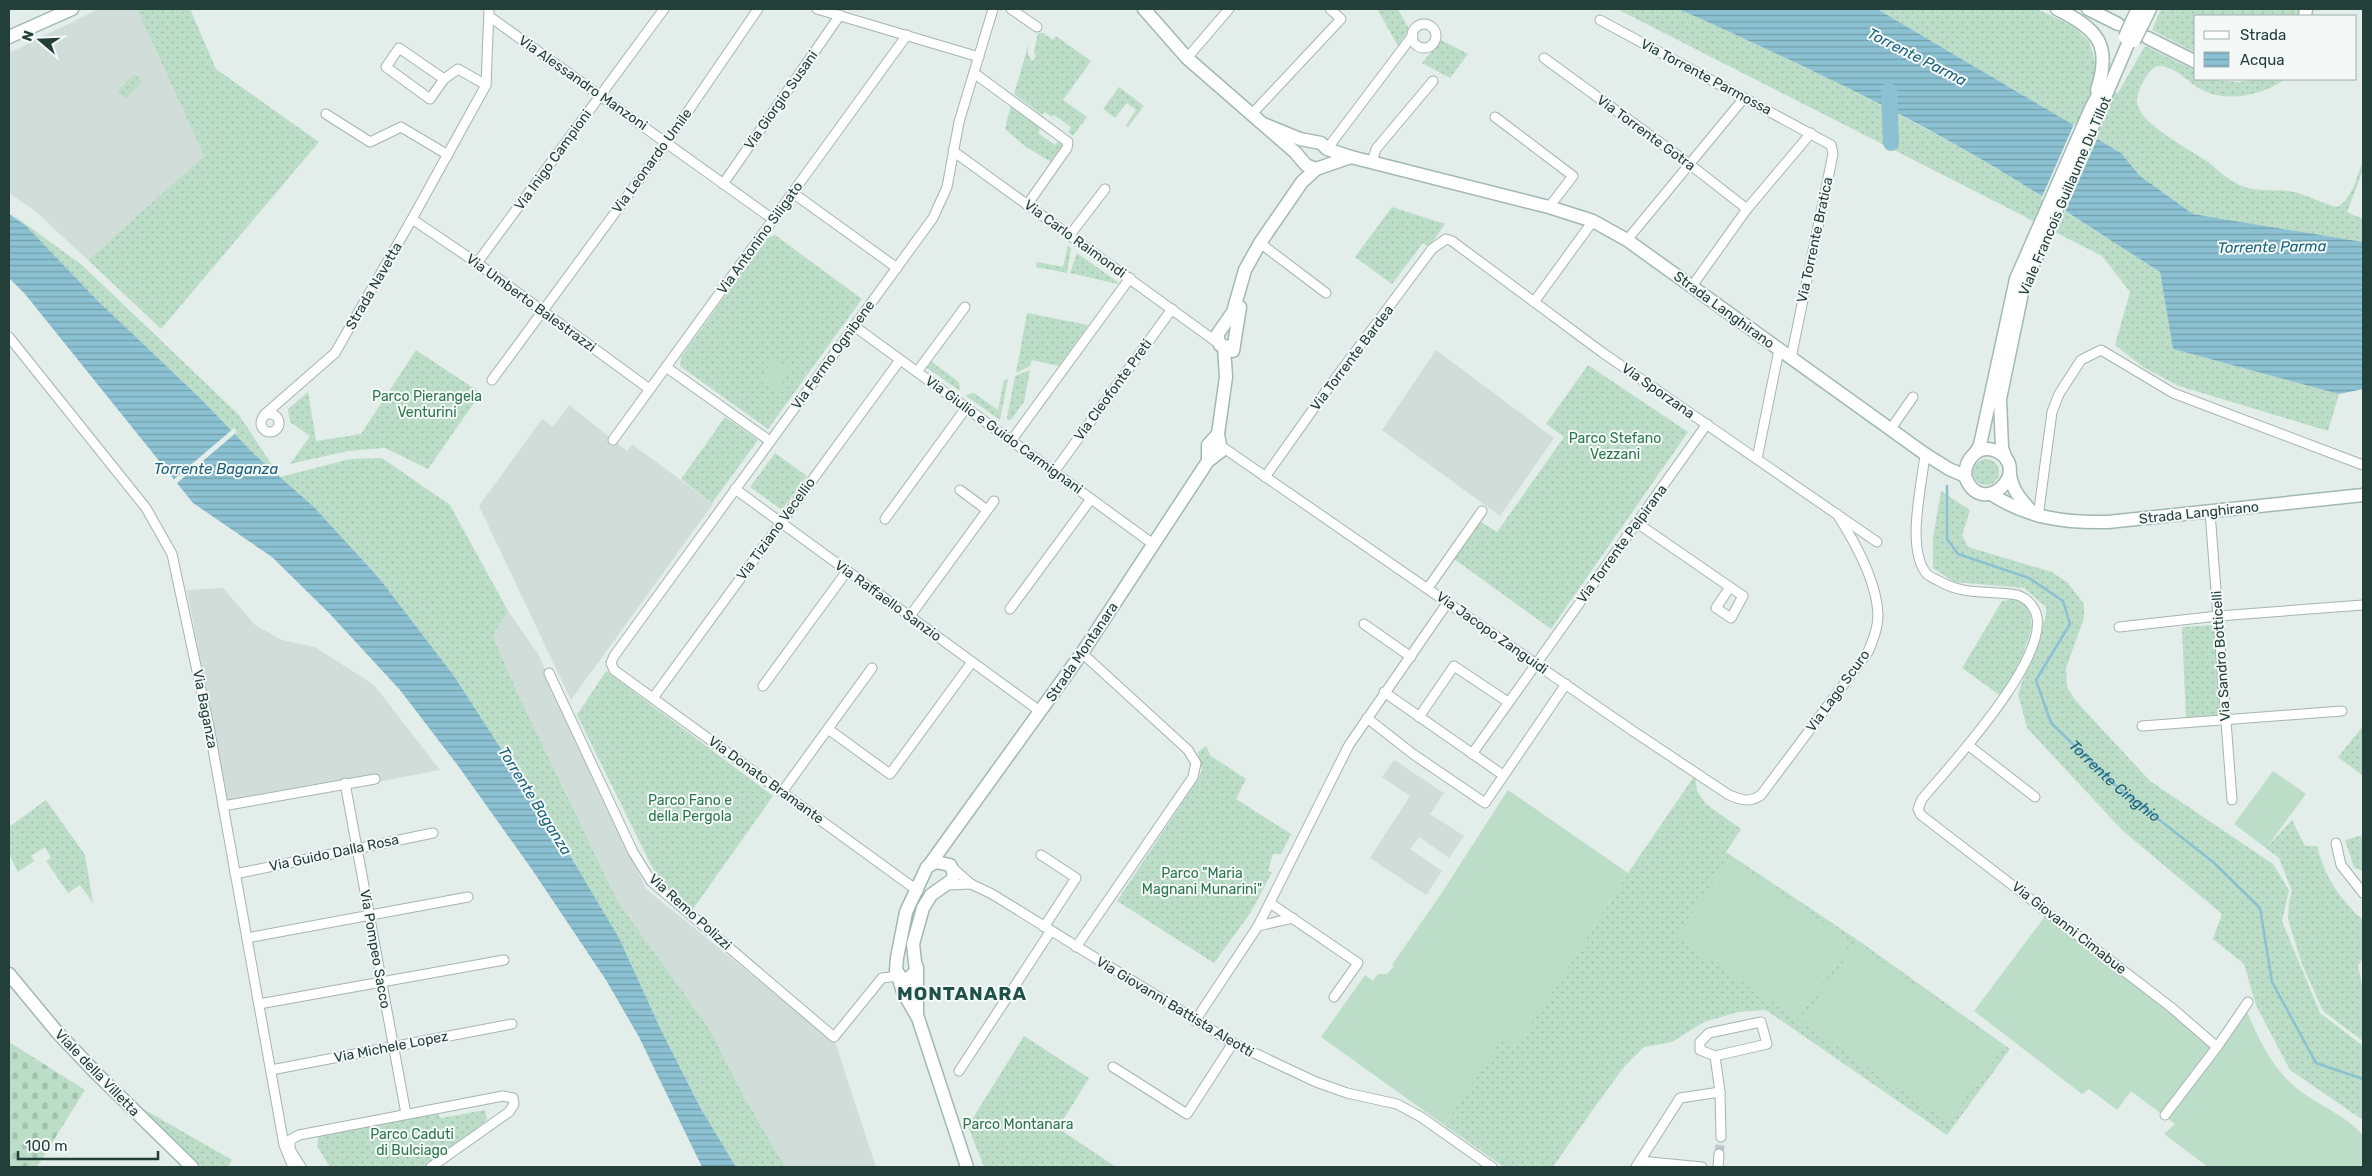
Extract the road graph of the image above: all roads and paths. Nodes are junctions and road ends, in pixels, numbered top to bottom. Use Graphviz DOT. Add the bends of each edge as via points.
graph roads {
  1 [pos="72,9"];
  2 [pos="664,9"];
  3 [pos="758,9"];
  4 [pos="817,9"];
  5 [pos="993,9"];
  6 [pos="1011,9"];
  7 [pos="1144,9"];
  8 [pos="1229,9"];
  9 [pos="1330,9"];
  10 [pos="2057,9"];
  11 [pos="2088,9"];
  12 [pos="2138,9"];
  13 [pos="2143,9"];
  14 [pos="2150,9"];
  15 [pos="489,13"];
  16 [pos="840,15"];
  17 [pos="1600,20"];
  18 [pos="2137,23"];
  19 [pos="2118,24"];
  20 [pos="1037,27"];
  21 [pos="907,35"];
  22 [pos="1413,35"];
  23 [pos="9,37"];
  24 [pos="2148,38"];
  25 [pos="979,57"];
  26 [pos="1187,58"];
  27 [pos="1544,58"];
  28 [pos="2194,61"];
  29 [pos="974,74"];
  30 [pos="444,79"];
  31 [pos="1433,82"];
  32 [pos="486,85"];
  33 [pos="2104,87"];
  34 [pos="600,96"];
  35 [pos="1744,98"];
  36 [pos="326,114"];
  37 [pos="1252,114"];
  38 [pos="1495,117"];
  39 [pos="1266,125"];
  40 [pos="1811,133"];
  41 [pos="667,142"];
  42 [pos="1313,142"];
  43 [pos="1327,149"];
  44 [pos="953,151"];
  45 [pos="448,155"];
  46 [pos="1351,157"];
  47 [pos="1372,162"];
  48 [pos="1688,163"];
  49 [pos="1312,164"];
  50 [pos="723,184"];
  51 [pos="1105,189"];
  52 [pos="793,193"];
  53 [pos="1027,204"];
  54 [pos="1549,207"];
  55 [pos="1747,209"];
  56 [pos="412,219"];
  57 [pos="774,220"];
  58 [pos="1592,221"];
  59 [pos="1070,236"];
  60 [pos="1441,240"];
  61 [pos="1627,240"];
  62 [pos="1260,243"];
  63 [pos="2036,245"];
  64 [pos="477,263"];
  65 [pos="897,268"];
  66 [pos="1130,278"];
  67 [pos="1243,278"];
  68 [pos="1692,286"];
  69 [pos="1326,293"];
  70 [pos="1534,302"];
  71 [pos="965,307"];
  72 [pos="1172,309"];
  73 [pos="542,310"];
  74 [pos="854,326"];
  75 [pos="1197,326"];
  76 [pos="1222,328"];
  77 [pos="9,337"];
  78 [pos="1227,342"];
  79 [pos="1779,350"];
  80 [pos="1791,358"];
  81 [pos="900,360"];
  82 [pos="666,367"];
  83 [pos="917,372"];
  84 [pos="492,380"];
  85 [pos="648,388"];
  86 [pos="1913,397"];
  87 [pos="279,402"];
  88 [pos="966,408"];
  89 [pos="264,415"];
  90 [pos="276,415"];
  91 [pos="1707,424"];
  92 [pos="1890,430"];
  93 [pos="612,440"];
  94 [pos="770,441"];
  95 [pos="1012,441"];
  96 [pos="1215,449"];
  97 [pos="1972,456"];
  98 [pos="1930,457"];
  99 [pos="1756,458"];
  100 [pos="2363,465"];
  101 [pos="2008,467"];
  102 [pos="1054,472"];
  103 [pos="1965,476"];
  104 [pos="1265,477"];
  105 [pos="735,489"];
  106 [pos="960,490"];
  107 [pos="1991,494"];
  108 [pos="2363,495"];
  109 [pos="1091,499"];
  110 [pos="994,501"];
  111 [pos="987,510"];
  112 [pos="1482,511"];
  113 [pos="2210,512"];
  114 [pos="1837,514"];
  115 [pos="2037,516"];
  116 [pos="885,519"];
  117 [pos="781,522"];
  118 [pos="1637,523"];
  119 [pos="1877,542"];
  120 [pos="1153,544"];
  121 [pos="848,571"];
  122 [pos="1730,587"];
  123 [pos="1428,588"];
  124 [pos="1448,602"];
  125 [pos="2363,605"];
  126 [pos="1010,610"];
  127 [pos="910,616"];
  128 [pos="2218,616"];
  129 [pos="1364,624"];
  130 [pos="2119,627"];
  131 [pos="1082,653"];
  132 [pos="1411,657"];
  133 [pos="972,662"];
  134 [pos="1536,663"];
  135 [pos="872,668"];
  136 [pos="614,670"];
  137 [pos="549,673"];
  138 [pos="1566,684"];
  139 [pos="763,686"];
  140 [pos="1384,692"];
  141 [pos="653,698"];
  142 [pos="1508,702"];
  143 [pos="2342,711"];
  144 [pos="1041,712"];
  145 [pos="1418,717"];
  146 [pos="1367,718"];
  147 [pos="2225,721"];
  148 [pos="2142,726"];
  149 [pos="828,729"];
  150 [pos="1968,745"];
  151 [pos="1472,754"];
  152 [pos="1503,775"];
  153 [pos="375,779"];
  154 [pos="345,783"];
  155 [pos="782,792"];
  156 [pos="2035,797"];
  157 [pos="1754,800"];
  158 [pos="2232,800"];
  159 [pos="223,806"];
  160 [pos="433,833"];
  161 [pos="950,838"];
  162 [pos="2336,843"];
  163 [pos="357,849"];
  164 [pos="1041,856"];
  165 [pos="930,864"];
  166 [pos="952,867"];
  167 [pos="235,874"];
  168 [pos="2360,883"];
  169 [pos="971,884"];
  170 [pos="947,885"];
  171 [pos="918,891"];
  172 [pos="2363,893"];
  173 [pos="468,897"];
  174 [pos="1270,903"];
  175 [pos="369,915"];
  176 [pos="1293,918"];
  177 [pos="1258,926"];
  178 [pos="1047,929"];
  179 [pos="247,938"];
  180 [pos="1076,947"];
  181 [pos="504,960"];
  182 [pos="918,967"];
  183 [pos="9,974"];
  184 [pos="898,976"];
  185 [pos="381,981"];
  186 [pos="1334,997"];
  187 [pos="2248,1002"];
  188 [pos="259,1004"];
  189 [pos="918,1018"];
  190 [pos="1195,1021"];
  191 [pos="512,1024"];
  192 [pos="1232,1043"];
  193 [pos="393,1047"];
  194 [pos="2217,1048"];
  195 [pos="1715,1056"];
  196 [pos="1113,1067"];
  197 [pos="271,1070"];
  198 [pos="959,1071"];
  199 [pos="1720,1092"];
  200 [pos="406,1114"];
  201 [pos="2165,1115"];
  202 [pos="283,1133"];
  203 [pos="294,1137"];
  204 [pos="1721,1137"];
  205 [pos="288,1149"];
  206 [pos="1719,1154"];
  207 [pos="442,1164"];
  208 [pos="1638,1164"];
  209 [pos="192,1167"];
  210 [pos="286,1167"];
  211 [pos="292,1167"];
  212 [pos="301,1167"];
  213 [pos="431,1167"];
  214 [pos="968,1167"];
  215 [pos="1492,1167"];
  216 [pos="1702,1167"];
  217 [pos="1718,1167"];
  1 -- 23 [label="street"];
  2 -- 34 [label="street, Via Inigo Campioni"];
  3 -- 41 [label="street, Via Leonardo Umile"];
  4 -- 16 [label="street"];
  5 -- 25 [label="street, Via Fermo Ognibene"];
  6 -- 20 [label="street"];
  7 -- 26 [label="street, Strada Langhirano"];
  8 -- 26 [label="street"];
  9 -- 37 [label="street" via="1341,19"];
  10 -- 33 [label="street" via="2087,26 2099,41"];
  11 -- 19 [label="street"];
  12 -- 18 [label="street"];
  13 -- 18 [label="street"];
  14 -- 18 [label="street"];
  15 -- 32 [label="street, Strada Navetta"];
  15 -- 34 [label="street, Via Alessandro Manzoni"];
  16 -- 21 [label="street"];
  16 -- 50 [label="street, Via Giorgio Susani"];
  17 -- 35 [label="street, Via Torrente Parmossa"];
  18 -- 33 [label="street, Viale Francois Guillaume Du Tillot, bridge"];
  21 -- 25 [label="street"];
  21 -- 52 [label="street, Via Antonino Siligato"];
  22 -- 43 [label="street"];
  24 -- 28 [label="street"];
  25 -- 29 [label="street, Via Fermo Ognibene"];
  26 -- 37 [label="street, Strada Langhirano"];
  27 -- 48 [label="street, Via Torrente Gotra"];
  29 -- 44 [label="street, Via Fermo Ognibene"];
  29 -- 53 [label="street" via="1066,141 1067,148"];
  30 -- 30 [label="street" via="400,48 386,68 430,99"];
  30 -- 32 [label="street" via="458,69"];
  31 -- 47 [label="street" via="1376,149"];
  32 -- 45 [label="street, Strada Navetta"];
  33 -- 63 [label="street, Viale Francois Guillaume Du Tillot"];
  33 -- 63 [label="street, Viale Francois Guillaume Du Tillot" via="2092,106"];
  34 -- 41 [label="street, Via Alessandro Manzoni"];
  34 -- 64 [label="street, Via Inigo Campioni"];
  35 -- 40 [label="street, Via Torrente Parmossa"];
  35 -- 48 [label="street"];
  36 -- 45 [label="street" via="370,142 401,126"];
  37 -- 39 [label="street, Strada Langhirano"];
  38 -- 54 [label="street" via="1573,176"];
  39 -- 42 [label="street, Strada Langhirano"];
  39 -- 49 [label="street, Strada Langhirano"];
  40 -- 55 [label="street"];
  40 -- 80 [label="street, Via Torrente Bratica" via="1831,146 1834,154"];
  41 -- 50 [label="street, Via Alessandro Manzoni"];
  41 -- 73 [label="street, Via Leonardo Umile"];
  42 -- 43 [label="street, Strada Langhirano" via="1321,143"];
  42 -- 49 [label="street" via="1302,151"];
  43 -- 46 [label="street, Strada Langhirano"];
  43 -- 49 [label="street" via="1328,156"];
  44 -- 53 [label="street, Via Carlo Raimondi"];
  44 -- 65 [label="street, Via Fermo Ognibene" via="947,187 933,218"];
  45 -- 56 [label="street, Strada Navetta"];
  46 -- 47 [label="street, Strada Langhirano"];
  46 -- 49 [label="street, Strada Langhirano"];
  47 -- 54 [label="street, Strada Langhirano"];
  48 -- 55 [label="street, Via Torrente Gotra"];
  48 -- 61 [label="street"];
  49 -- 62 [label="street, Strada Montanara"];
  50 -- 57 [label="street, Via Alessandro Manzoni"];
  51 -- 59 [label="street"];
  52 -- 57 [label="street, Via Antonino Siligato"];
  52 -- 65 [label="street"];
  53 -- 59 [label="street, Via Carlo Raimondi"];
  54 -- 58 [label="street, Strada Langhirano"];
  55 -- 68 [label="street"];
  56 -- 64 [label="street, Via Umberto Balestrazzi"];
  56 -- 87 [label="street, Strada Navetta" via="335,353"];
  57 -- 82 [label="street, Via Antonino Siligato" via="670,357"];
  58 -- 61 [label="street, Strada Langhirano"];
  58 -- 70 [label="street"];
  59 -- 66 [label="street, Via Carlo Raimondi"];
  60 -- 70 [label="street, Via Sporzana" via="1452,241"];
  60 -- 104 [label="street, Via Torrente Bardea"];
  61 -- 68 [label="street, Strada Langhirano"];
  62 -- 67 [label="street, Strada Montanara"];
  62 -- 69 [label="street"];
  63 -- 97 [label="street, Viale Francois Guillaume Du Tillot" via="2014,287 1980,445"];
  63 -- 101 [label="street, Viale Francois Guillaume Du Tillot" via="2021,296 2001,392 2002,448"];
  64 -- 73 [label="street, Via Umberto Balestrazzi"];
  65 -- 74 [label="street, Via Fermo Ognibene"];
  66 -- 72 [label="street, Via Carlo Raimondi"];
  66 -- 95 [label="street"];
  67 -- 76 [label="street, Strada Montanara" via="1233,312"];
  67 -- 78 [label="street, Strada Montanara"];
  68 -- 79 [label="street, Strada Langhirano"];
  70 -- 91 [label="street, Via Sporzana"];
  71 -- 83 [label="street"];
  72 -- 75 [label="street, Via Carlo Raimondi"];
  72 -- 102 [label="street, Via Cleofonte Preti"];
  73 -- 84 [label="street, Via Leonardo Umile"];
  73 -- 85 [label="street, Via Umberto Balestrazzi"];
  74 -- 81 [label="street, Via Giulio e Guido Carmignani"];
  74 -- 94 [label="street, Via Fermo Ognibene"];
  75 -- 76 [label="street, Via Carlo Raimondi" via="1209,330"];
  75 -- 78 [label="street, Via Carlo Raimondi"];
  76 -- 78 [label="street" via="1233,330"];
  77 -- 159 [label="street, Via Baganza" via="146,508 172,554"];
  78 -- 96 [label="street, Strada Montanara" via="1233,358 1226,378"];
  79 -- 80 [label="street, Strada Langhirano"];
  79 -- 99 [label="street"];
  80 -- 92 [label="street, Strada Langhirano"];
  81 -- 83 [label="street, Via Giulio e Guido Carmignani"];
  81 -- 117 [label="street, Via Tiziano Vecellio"];
  82 -- 85 [label="street, Via Antonino Siligato"];
  82 -- 94 [label="street"];
  83 -- 88 [label="street, Via Giulio e Guido Carmignani"];
  85 -- 93 [label="street, Via Antonino Siligato"];
  86 -- 92 [label="street"];
  87 -- 89 [label="street, Strada Navetta"];
  87 -- 90 [label="street"];
  88 -- 95 [label="street, Via Giulio e Guido Carmignani"];
  88 -- 116 [label="street"];
  89 -- 90 [label="street"];
  89 -- 90 [label="street" via="261,426 271,432 279,427"];
  91 -- 99 [label="street, Via Sporzana"];
  91 -- 118 [label="street, Via Torrente Pelpirana"];
  92 -- 98 [label="street, Strada Langhirano"];
  94 -- 105 [label="street, Via Fermo Ognibene"];
  95 -- 102 [label="street, Via Giulio e Guido Carmignani"];
  96 -- 104 [label="street, Via Jacopo Zanguidi" via="1234,456"];
  96 -- 120 [label="street, Strada Montanara"];
  97 -- 98 [label="street" via="1951,462"];
  97 -- 101 [label="street" via="1984,449 1993,450 2001,454"];
  97 -- 103 [label="street" via="1965,467"];
  98 -- 103 [label="street, Strada Langhirano"];
  98 -- 150 [label="street, Via Giovanni Cimabue" via="1916,536 1917,552 1927,574 1961,591 2019,596 2030,602 2037,613 2039,626 2026,662 2007,695"];
  99 -- 114 [label="street, Via Sporzana"];
  100 -- 115 [label="street" via="2173,394 2101,350 2081,360 2059,394 2052,412"];
  101 -- 107 [label="street" via="2007,482"];
  101 -- 115 [label="street" via="2016,494"];
  102 -- 109 [label="street, Via Giulio e Guido Carmignani"];
  103 -- 107 [label="street, Strada Langhirano" via="1967,483 1978,492"];
  104 -- 123 [label="street, Via Jacopo Zanguidi"];
  105 -- 117 [label="street, Via Raffaello Sanzio"];
  105 -- 136 [label="street, Via Fermo Ognibene" via="614,656 611,663"];
  106 -- 111 [label="street"];
  107 -- 115 [label="street, Strada Langhirano" via="2009,506"];
  108 -- 113 [label="street, Strada Langhirano"];
  109 -- 120 [label="street, Via Giulio e Guido Carmignani"];
  109 -- 126 [label="street"];
  110 -- 111 [label="street"];
  111 -- 127 [label="street"];
  112 -- 123 [label="street"];
  113 -- 115 [label="street, Strada Langhirano" via="2108,522 2072,522"];
  113 -- 128 [label="street, Via Sandro Botticelli"];
  114 -- 119 [label="street, Via Sporzana"];
  114 -- 157 [label="street, Via Lago Scuro" via="1852,537 1876,596 1876,631 1868,652"];
  117 -- 121 [label="street, Via Raffaello Sanzio"];
  117 -- 141 [label="street, Via Tiziano Vecellio"];
  118 -- 122 [label="street"];
  118 -- 134 [label="street, Via Torrente Pelpirana"];
  120 -- 131 [label="street, Strada Montanara"];
  121 -- 127 [label="street, Via Raffaello Sanzio"];
  121 -- 139 [label="street"];
  123 -- 124 [label="street, Via Jacopo Zanguidi"];
  124 -- 132 [label="street"];
  124 -- 134 [label="street, Via Jacopo Zanguidi"];
  125 -- 128 [label="street"];
  127 -- 133 [label="street, Via Raffaello Sanzio"];
  128 -- 130 [label="street"];
  128 -- 147 [label="street, Via Sandro Botticelli"];
  129 -- 132 [label="street"];
  131 -- 144 [label="street, Strada Montanara"];
  131 -- 180 [label="street" via="1188,750 1196,763 1193,778"];
  132 -- 140 [label="street"];
  133 -- 144 [label="street, Via Raffaello Sanzio"];
  133 -- 149 [label="street" via="890,774"];
  134 -- 138 [label="street, Via Jacopo Zanguidi"];
  134 -- 142 [label="street, Via Torrente Pelpirana"];
  135 -- 149 [label="street"];
  136 -- 141 [label="street, Via Donato Bramante"];
  137 -- 184 [label="street, Via Remo Polizzi" via="633,852 651,881 834,1036 882,978"];
  138 -- 152 [label="street"];
  138 -- 157 [label="street, Via Jacopo Zanguidi" via="1729,795 1741,800"];
  140 -- 145 [label="street"];
  140 -- 146 [label="street"];
  141 -- 155 [label="street, Via Donato Bramante"];
  142 -- 145 [label="street" via="1454,666"];
  142 -- 151 [label="street, Via Torrente Pelpirana"];
  143 -- 147 [label="street"];
  144 -- 161 [label="street, Strada Montanara"];
  145 -- 151 [label="street"];
  146 -- 152 [label="street" via="1485,803"];
  146 -- 174 [label="street" via="1349,745"];
  147 -- 148 [label="street"];
  147 -- 158 [label="street, Via Sandro Botticelli"];
  149 -- 155 [label="street"];
  150 -- 156 [label="street"];
  150 -- 194 [label="street, Via Giovanni Cimabue" via="1922,798 1918,806 1921,814 2172,1008"];
  151 -- 152 [label="street"];
  153 -- 154 [label="street"];
  154 -- 159 [label="street"];
  154 -- 163 [label="street, Via Pompeo Sacco"];
  155 -- 171 [label="street, Via Donato Bramante"];
  159 -- 167 [label="street, Via Baganza"];
  160 -- 163 [label="street, Via Guido Dalla Rosa"];
  161 -- 165 [label="street, Strada Montanara"];
  161 -- 166 [label="street, Strada Montanara"];
  162 -- 168 [label="street" via="2341,864"];
  163 -- 167 [label="street, Via Guido Dalla Rosa"];
  163 -- 175 [label="street, Via Pompeo Sacco"];
  164 -- 178 [label="street" via="1076,878"];
  165 -- 166 [label="street" via="943,862"];
  165 -- 171 [label="street, Strada Montanara"];
  166 -- 169 [label="street, Via Giovanni Battista Aleotti"];
  166 -- 170 [label="street, Strada Montanara" via="952,880"];
  167 -- 179 [label="street, Via Baganza"];
  168 -- 172 [label="street"];
  169 -- 170 [label="street, Via Giovanni Battista Aleotti"];
  169 -- 178 [label="street, Via Giovanni Battista Aleotti"];
  170 -- 182 [label="street, Strada Montanara" via="931,895 923,908 914,944"];
  171 -- 184 [label="street, Strada Montanara" via="903,922 896,958"];
  173 -- 175 [label="street"];
  174 -- 176 [label="street"];
  174 -- 177 [label="street"];
  175 -- 179 [label="street"];
  175 -- 185 [label="street, Via Pompeo Sacco"];
  176 -- 177 [label="street"];
  176 -- 186 [label="street" via="1358,963"];
  177 -- 190 [label="street"];
  178 -- 180 [label="street, Via Giovanni Battista Aleotti"];
  178 -- 198 [label="street"];
  179 -- 188 [label="street, Via Baganza"];
  180 -- 190 [label="street, Via Giovanni Battista Aleotti"];
  181 -- 185 [label="street"];
  182 -- 184 [label="street" via="908,979"];
  182 -- 189 [label="street, Strada Montanara"];
  183 -- 209 [label="street, Viale della Villetta" via="95,1072"];
  184 -- 189 [label="street, Strada Montanara"];
  185 -- 188 [label="street"];
  185 -- 193 [label="street, Via Pompeo Sacco"];
  187 -- 194 [label="street"];
  188 -- 197 [label="street, Via Baganza"];
  189 -- 214 [label="street, Strada Montanara"];
  190 -- 192 [label="street, Via Giovanni Battista Aleotti"];
  191 -- 193 [label="street, Via Michele Lopez"];
  192 -- 196 [label="street" via="1187,1114"];
  192 -- 215 [label="street, Via Giovanni Battista Aleotti" via="1316,1082 1347,1093 1398,1104"];
  193 -- 197 [label="street, Via Michele Lopez"];
  193 -- 200 [label="street, Via Pompeo Sacco"];
  194 -- 201 [label="street"];
  195 -- 195 [label="street" via="1766,1044 1760,1022 1709,1033 1700,1042 1700,1050"];
  195 -- 199 [label="street"];
  197 -- 202 [label="street, Via Baganza"];
  199 -- 204 [label="street"];
  199 -- 208 [label="street" via="1680,1098"];
  200 -- 203 [label="street"];
  200 -- 207 [label="street" via="504,1096 511,1096 515,1101 509,1112"];
  202 -- 203 [label="street"];
  202 -- 205 [label="street, Via Baganza"];
  203 -- 205 [label="street" via="289,1141"];
  205 -- 210 [label="street"];
  205 -- 211 [label="street, Via Baganza"];
  205 -- 212 [label="street, Via Baganza"];
  206 -- 217 [label="street"];
  207 -- 213 [label="street"];
  208 -- 216 [label="street"];
}
